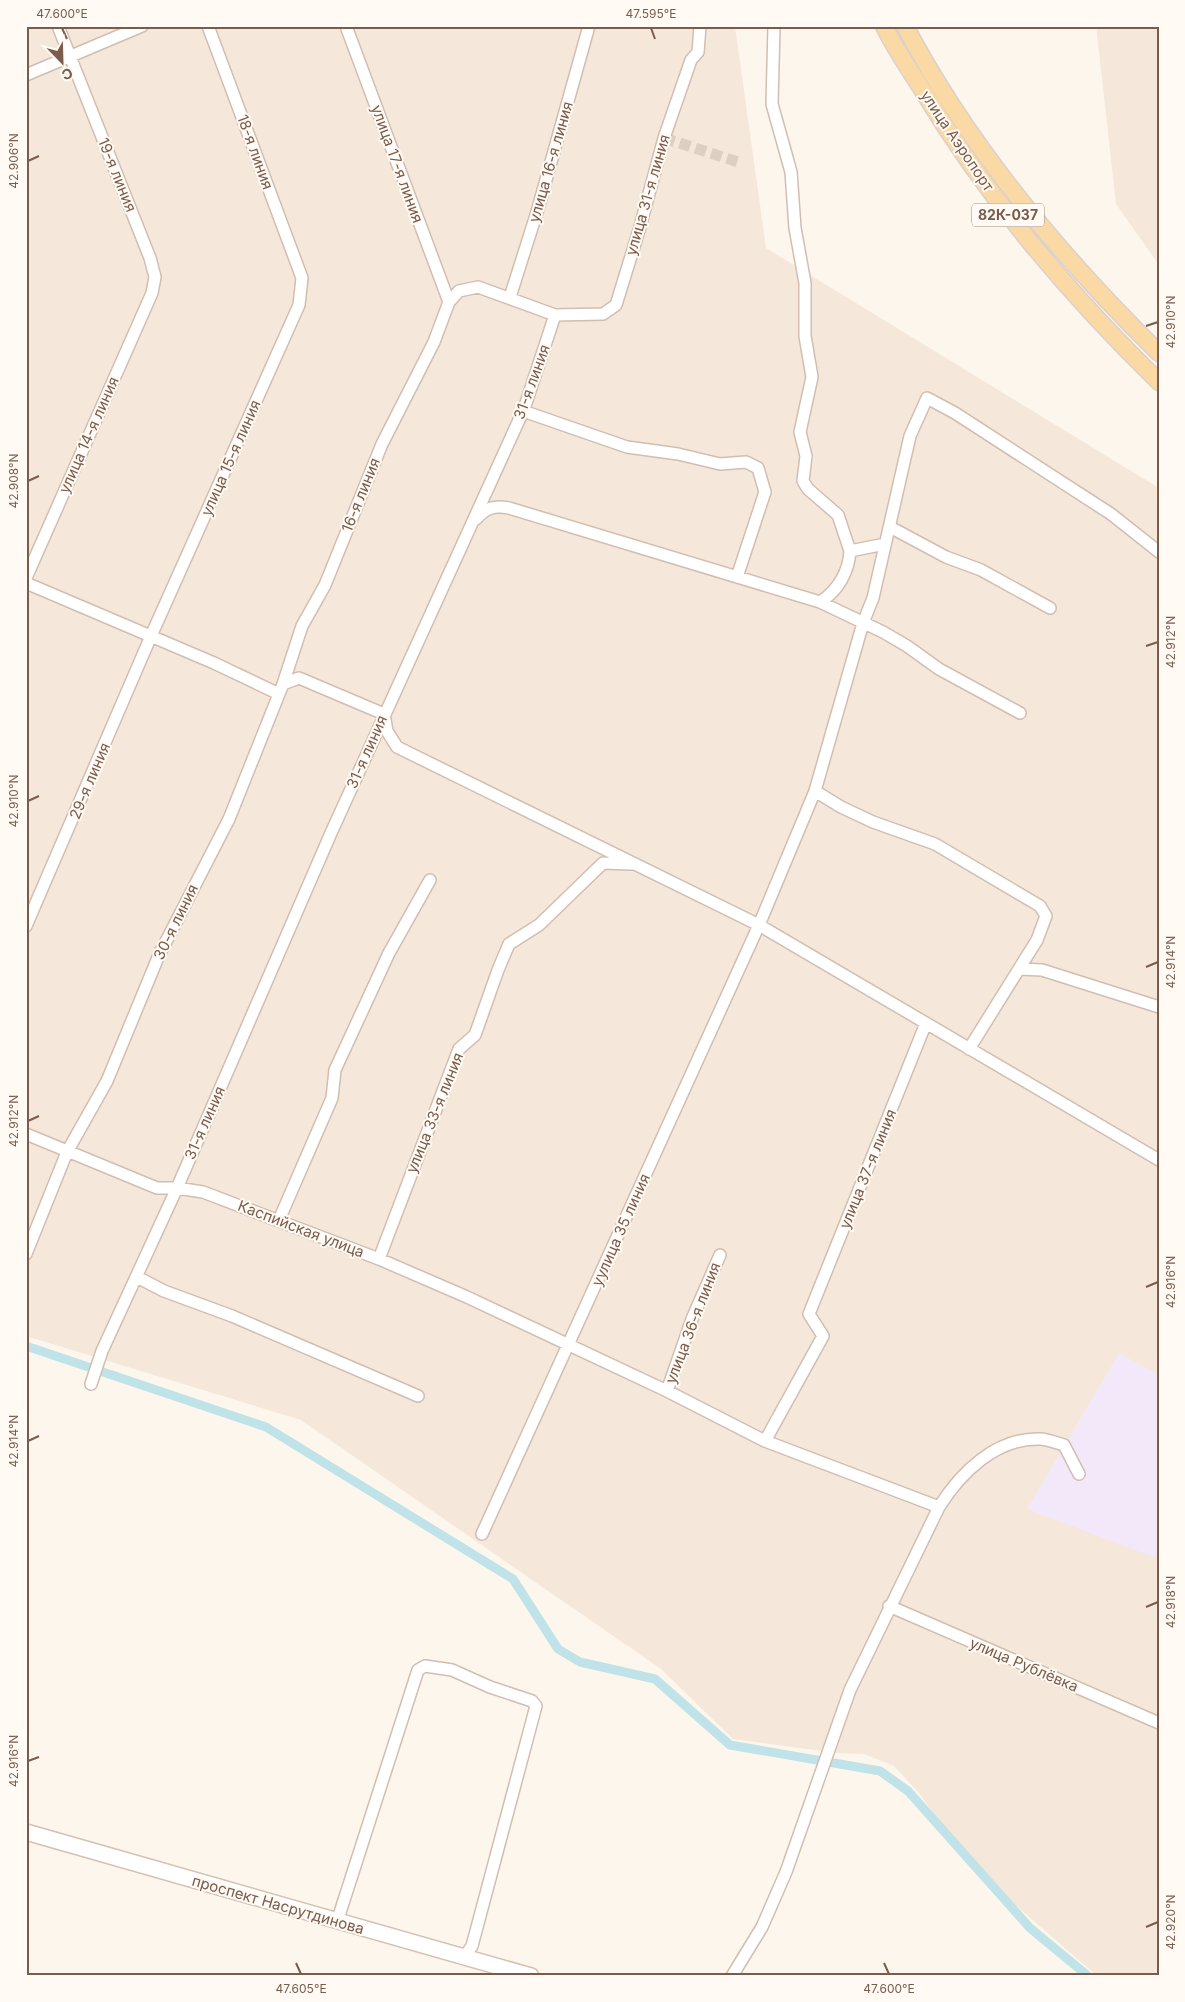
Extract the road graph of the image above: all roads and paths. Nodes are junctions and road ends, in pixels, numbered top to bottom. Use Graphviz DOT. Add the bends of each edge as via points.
graph roads {
  1 [pos="58,26"];
  2 [pos="142,26"];
  3 [pos="208,26"];
  4 [pos="346,26"];
  5 [pos="589,26"];
  6 [pos="700,26"];
  7 [pos="774,26"];
  8 [pos="884,26"];
  9 [pos="905,26"];
  10 [pos="70,58"];
  11 [pos="26,75"];
  12 [pos="302,278"];
  13 [pos="152,293"];
  14 [pos="510,297"];
  15 [pos="449,302"];
  16 [pos="556,315"];
  17 [pos="1159,353"];
  18 [pos="1159,382"];
  19 [pos="523,412"];
  20 [pos="470,526"];
  21 [pos="890,527"];
  22 [pos="885,544"];
  23 [pos="850,551"];
  24 [pos="1159,552"];
  25 [pos="737,577"];
  26 [pos="26,578"];
  27 [pos="26,583"];
  28 [pos="820,602"];
  29 [pos="1050,608"];
  30 [pos="863,623"];
  31 [pos="151,636"];
  32 [pos="281,689"];
  33 [pos="1020,713"];
  34 [pos="384,714"];
  35 [pos="815,791"];
  36 [pos="639,865"];
  37 [pos="430,880"];
  38 [pos="759,925"];
  39 [pos="26,926"];
  40 [pos="1020,969"];
  41 [pos="1159,1007"];
  42 [pos="926,1023"];
  43 [pos="969,1049"];
  44 [pos="26,1134"];
  45 [pos="67,1152"];
  46 [pos="1159,1160"];
  47 [pos="177,1188"];
  48 [pos="279,1220"];
  49 [pos="26,1254"];
  50 [pos="720,1255"];
  51 [pos="379,1259"];
  52 [pos="137,1277"];
  53 [pos="569,1344"];
  54 [pos="91,1384"];
  55 [pos="667,1391"];
  56 [pos="418,1396"];
  57 [pos="765,1442"];
  58 [pos="1079,1474"];
  59 [pos="939,1507"];
  60 [pos="482,1534"];
  61 [pos="889,1606"];
  62 [pos="1159,1723"];
  63 [pos="26,1832"];
  64 [pos="337,1922"];
  65 [pos="464,1957"];
  66 [pos="531,1976"];
  67 [pos="732,1976"];
  1 -- 10 [label="street, 19-я линия"];
  2 -- 10 [label="street"];
  3 -- 12 [label="street, 18-я линия"];
  4 -- 15 [label="street, улица 17-я линия"];
  5 -- 14 [label="street, улица 16-я линия"];
  6 -- 16 [label="street, улица 31-я линия" via="698,52 691,60 664,138 616,305 603,314"];
  7 -- 23 [label="street" via="772,104 791,172 795,228 805,283 805,336 812,377 800,432 806,456 803,481 838,515"];
  8 -- 18 [label="main road, улица Аэропорт / 82К-037" via="952,140 1026,240 1117,341"];
  9 -- 17 [label="main road, улица Аэропорт" via="958,114 1008,185 1113,308"];
  10 -- 11 [label="street"];
  10 -- 13 [label="street, 19-я линия" via="150,258 155,277"];
  12 -- 31 [label="street, улица 15-я линия" via="299,305"];
  13 -- 26 [label="street, улица 14-я линия"];
  14 -- 15 [label="street" via="470,287 459,291"];
  14 -- 16 [label="street"];
  15 -- 32 [label="street, 16-я линия" via="434,342 382,444 325,585 302,626"];
  16 -- 19 [label="street, 31-я линия"];
  19 -- 20 [label="street, 31-я линия"];
  19 -- 25 [label="street" via="627,447 720,464 746,462 758,468 765,492"];
  20 -- 25 [label="street" via="484,510 501,507"];
  20 -- 34 [label="street, 31-я линия"];
  21 -- 22 [label="street, уулица 35 линия"];
  21 -- 24 [label="street, уулица 35 линия" via="910,436 927,398 1111,514"];
  21 -- 29 [label="street" via="946,557 981,570"];
  22 -- 23 [label="street"];
  22 -- 30 [label="street, уулица 35 линия" via="873,598"];
  23 -- 28 [label="street" via="847,571 835,589"];
  25 -- 28 [label="street"];
  27 -- 31 [label="street"];
  28 -- 30 [label="street"];
  30 -- 33 [label="street"];
  30 -- 35 [label="street, уулица 35 линия"];
  31 -- 32 [label="street"];
  31 -- 39 [label="street, 29-я линия"];
  32 -- 34 [label="street" via="300,678"];
  32 -- 45 [label="street, 30-я линия" via="229,819 159,955 106,1080"];
  34 -- 36 [label="street" via="387,731 397,747"];
  34 -- 47 [label="street, 31-я линия"];
  35 -- 38 [label="street, уулица 35 линия"];
  35 -- 40 [label="street" via="873,822 935,844 1040,906 1046,916 1043,927"];
  36 -- 38 [label="street"];
  36 -- 51 [label="street, улица 33-я линия" via="603,862 539,925 509,944 475,1035 459,1048"];
  37 -- 48 [label="street" via="390,953 335,1070 332,1098"];
  38 -- 42 [label="street"];
  38 -- 53 [label="street, уулица 35 линия"];
  40 -- 41 [label="street" via="1042,970"];
  40 -- 43 [label="street"];
  42 -- 43 [label="street"];
  42 -- 57 [label="street, улица 37-я линия" via="809,1314 823,1336"];
  43 -- 46 [label="street"];
  44 -- 45 [label="street, Каспийская улица"];
  45 -- 47 [label="street, Каспийская улица" via="157,1188"];
  45 -- 49 [label="street, 30-я линия"];
  47 -- 48 [label="street, Каспийская улица" via="203,1192"];
  47 -- 52 [label="street, 31-я линия"];
  48 -- 51 [label="street, Каспийская улица"];
  50 -- 55 [label="street, улица 36-я линия" via="692,1319"];
  51 -- 53 [label="street, Каспийская улица"];
  52 -- 54 [label="street, 31-я линия" via="102,1351"];
  52 -- 56 [label="street"];
  53 -- 55 [label="street, Каспийская улица"];
  53 -- 60 [label="street, уулица 35 линия"];
  55 -- 57 [label="street, Каспийская улица"];
  57 -- 59 [label="street, Каспийская улица"];
  58 -- 59 [label="street" via="1064,1445 1041,1439 1005,1445 974,1464 951,1488"];
  59 -- 61 [label="street"];
  61 -- 62 [label="street, улица Рублёвка"];
  61 -- 67 [label="street" via="850,1690 786,1872 762,1927"];
  63 -- 64 [label="main road, проспект Насрутдинова"];
  64 -- 65 [label="main road, проспект Насрутдинова"];
  64 -- 65 [label="street" via="418,1670 426,1666 452,1670 490,1688 532,1701 536,1706 472,1946"];
  65 -- 66 [label="main road, проспект Насрутдинова"];
}
